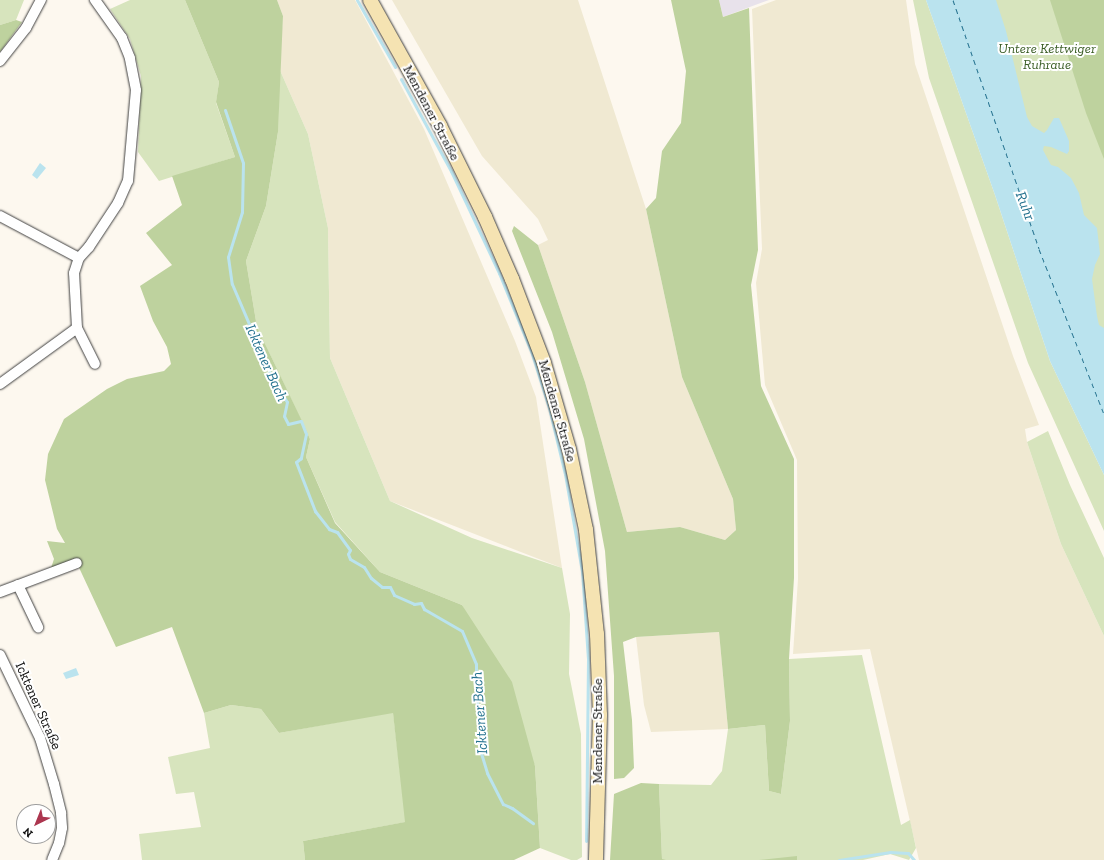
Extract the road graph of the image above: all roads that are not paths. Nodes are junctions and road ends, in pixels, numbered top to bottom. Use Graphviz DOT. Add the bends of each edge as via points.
graph roads {
  1 [pos="41,0"];
  2 [pos="370,0"];
  3 [pos="96,1"];
  4 [pos="0,61"];
  5 [pos="0,216"];
  6 [pos="79,258"];
  7 [pos="77,328"];
  8 [pos="95,364"];
  9 [pos="0,384"];
  10 [pos="77,563"];
  11 [pos="18,585"];
  12 [pos="0,592"];
  13 [pos="38,626"];
  14 [pos="0,656"];
  15 [pos="52,860"];
  16 [pos="596,860"];
  1 -- 4 [label="street" via="26,28"];
  2 -- 16 [label="main road, Mendener Straße" via="440,126 485,217 544,363 570,450 586,530 597,634 600,714"];
  3 -- 6 [label="street" via="122,38 130,58 136,90 128,181 118,203"];
  5 -- 6 [label="street"];
  6 -- 7 [label="street" via="74,273"];
  7 -- 8 [label="street"];
  7 -- 9 [label="street"];
  10 -- 11 [label="street"];
  11 -- 12 [label="street"];
  11 -- 13 [label="street"];
  14 -- 15 [label="street, Icktener Straße" via="40,738 54,784 62,828"];
}
